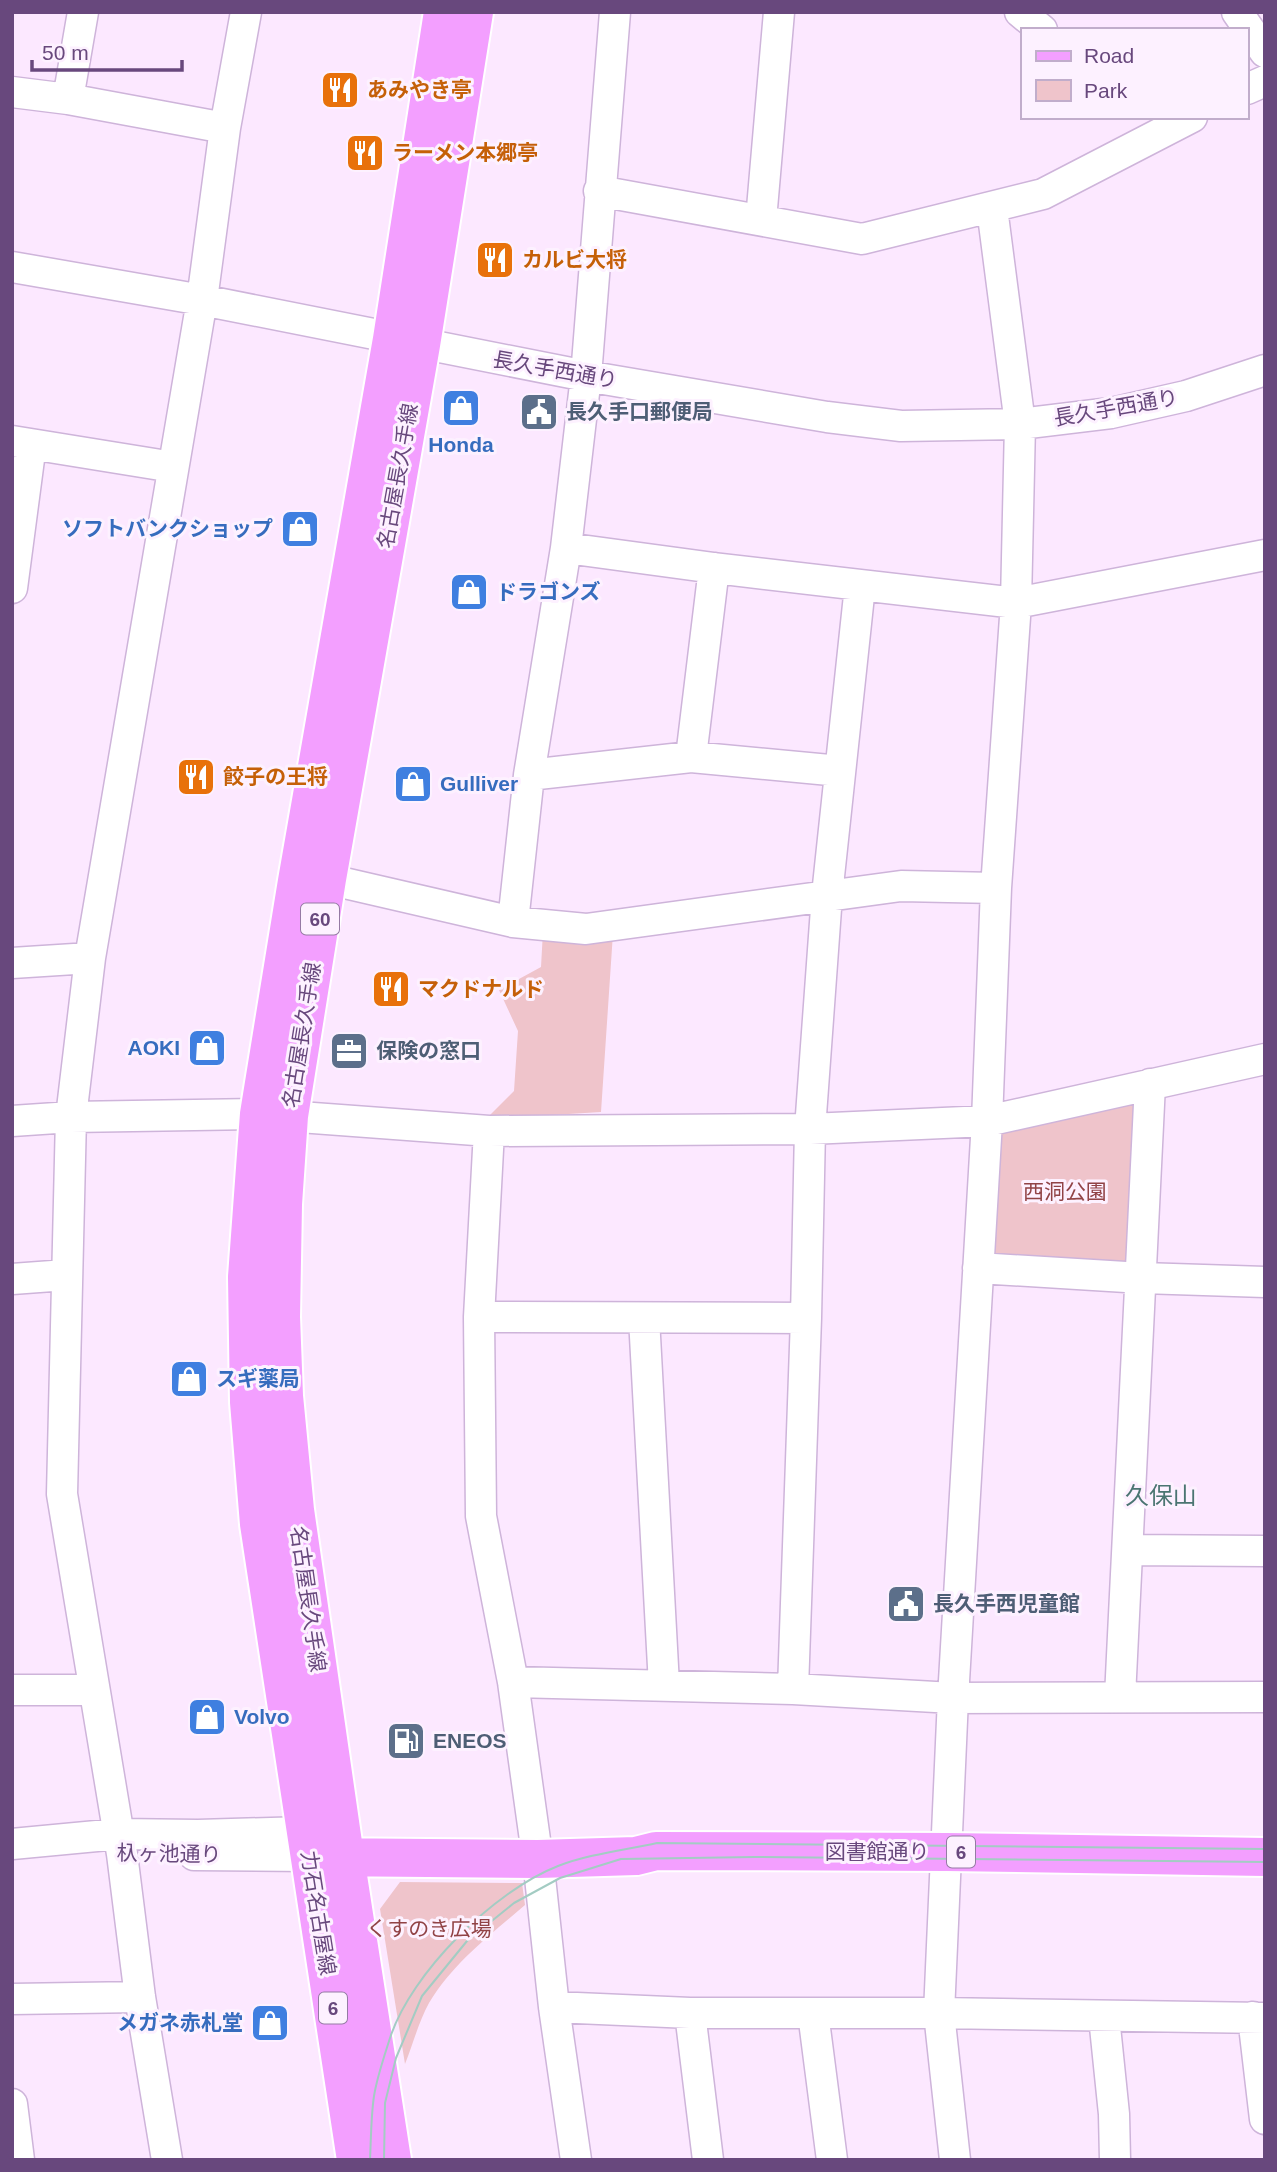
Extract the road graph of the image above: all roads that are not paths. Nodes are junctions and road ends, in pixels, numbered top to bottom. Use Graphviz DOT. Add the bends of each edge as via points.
graph roads {
  1 [pos="83,12"];
  2 [pos="246,12"];
  3 [pos="443,12"];
  4 [pos="474,12"];
  5 [pos="615,12"];
  6 [pos="779,12"];
  7 [pos="1020,12"];
  8 [pos="1237,12"];
  9 [pos="1040,28"];
  10 [pos="1248,28"];
  11 [pos="1249,29"];
  12 [pos="1265,52"];
  13 [pos="1265,80"];
  14 [pos="1249,88"];
  15 [pos="12,92"];
  16 [pos="68,99"];
  17 [pos="1183,119"];
  18 [pos="1146,127"];
  19 [pos="225,128"];
  20 [pos="599,191"];
  21 [pos="992,208"];
  22 [pos="761,220"];
  23 [pos="12,267"];
  24 [pos="202,299"];
  25 [pos="406,342"];
  26 [pos="1265,370"];
  27 [pos="586,376"];
  28 [pos="1020,424"];
  29 [pos="21,442"];
  30 [pos="173,467"];
  31 [pos="566,548"];
  32 [pos="1265,555"];
  33 [pos="714,568"];
  34 [pos="860,586"];
  35 [pos="12,588"];
  36 [pos="1016,603"];
  37 [pos="691,757"];
  38 [pos="840,772"];
  39 [pos="529,775"];
  40 [pos="327,879"];
  41 [pos="996,888"];
  42 [pos="827,895"];
  43 [pos="513,922"];
  44 [pos="90,958"];
  45 [pos="12,962"];
  46 [pos="1265,1059"];
  47 [pos="1150,1084"];
  48 [pos="274,1115"];
  49 [pos="71,1117"];
  50 [pos="12,1121"];
  51 [pos="987,1121"];
  52 [pos="810,1129"];
  53 [pos="489,1131"];
  54 [pos="978,1268"];
  55 [pos="66,1275"];
  56 [pos="1142,1278"];
  57 [pos="12,1279"];
  58 [pos="1265,1282"];
  59 [pos="479,1317"];
  60 [pos="644,1318"];
  61 [pos="806,1318"];
  62 [pos="1128,1550"];
  63 [pos="1265,1551"];
  64 [pos="513,1682"];
  65 [pos="664,1685"];
  66 [pos="12,1689"];
  67 [pos="793,1689"];
  68 [pos="94,1690"];
  69 [pos="1265,1697"];
  70 [pos="953,1698"];
  71 [pos="1120,1698"];
  72 [pos="21,1844"];
  73 [pos="120,1844"];
  74 [pos="326,1845"];
  75 [pos="537,1849"];
  76 [pos="947,1852"];
  77 [pos="1265,1857"];
  78 [pos="140,1997"];
  79 [pos="12,1999"];
  80 [pos="554,2007"];
  81 [pos="690,2013"];
  82 [pos="813,2013"];
  83 [pos="939,2013"];
  84 [pos="1104,2017"];
  85 [pos="1259,2017"];
  86 [pos="12,2104"];
  87 [pos="1265,2119"];
  88 [pos="19,2160"];
  89 [pos="167,2160"];
  90 [pos="356,2160"];
  91 [pos="392,2160"];
  92 [pos="576,2160"];
  93 [pos="708,2160"];
  94 [pos="832,2160"];
  95 [pos="955,2160"];
  96 [pos="1115,2160"];
  1 -- 16 [label="street"];
  2 -- 19 [label="street"];
  3 -- 25 [label="main road, 名古屋長久手線 / 60"];
  4 -- 25 [label="main road, 名古屋長久手線 / 60"];
  5 -- 20 [label="street"];
  6 -- 22 [label="street"];
  7 -- 9 [label="street"];
  8 -- 10 [label="street"];
  11 -- 12 [label="street"];
  13 -- 14 [label="street"];
  15 -- 16 [label="street"];
  16 -- 19 [label="street"];
  17 -- 18 [label="street"];
  18 -- 21 [label="street" via="1043,194"];
  19 -- 24 [label="street"];
  20 -- 22 [label="street"];
  20 -- 27 [label="street"];
  21 -- 22 [label="street" via="862,239"];
  21 -- 28 [label="street"];
  23 -- 24 [label="street, 長久手西通り"];
  24 -- 25 [label="street, 長久手西通り"];
  24 -- 30 [label="street"];
  25 -- 27 [label="street, 長久手西通り"];
  25 -- 40 [label="main road, 名古屋長久手線 / 60"];
  25 -- 48 [label="main road, 名古屋長久手線 / 60" via="299,868"];
  26 -- 28 [label="street, 長久手西通り" via="1124,410"];
  27 -- 28 [label="street, 長久手西通り" via="901,426"];
  27 -- 31 [label="street"];
  28 -- 36 [label="street"];
  29 -- 30 [label="street"];
  29 -- 35 [label="street"];
  30 -- 44 [label="street"];
  31 -- 33 [label="street"];
  31 -- 39 [label="street"];
  32 -- 36 [label="street"];
  33 -- 34 [label="street"];
  33 -- 37 [label="street"];
  34 -- 36 [label="street"];
  34 -- 38 [label="street"];
  36 -- 41 [label="street"];
  37 -- 38 [label="street"];
  37 -- 39 [label="street"];
  38 -- 42 [label="street"];
  39 -- 43 [label="street"];
  40 -- 43 [label="street"];
  40 -- 48 [label="main road, 名古屋長久手線 / 60"];
  41 -- 42 [label="street" via="901,886"];
  41 -- 51 [label="street"];
  42 -- 43 [label="street" via="586,929"];
  42 -- 52 [label="street"];
  44 -- 45 [label="street"];
  44 -- 49 [label="street"];
  46 -- 47 [label="street"];
  47 -- 51 [label="street"];
  47 -- 56 [label="street"];
  48 -- 49 [label="street"];
  48 -- 53 [label="street"];
  48 -- 74 [label="main road, 名古屋長久手線 / 60" via="247,1277 249,1402 259,1524"];
  49 -- 50 [label="street"];
  49 -- 55 [label="street"];
  51 -- 52 [label="street"];
  51 -- 54 [label="street"];
  52 -- 53 [label="street"];
  52 -- 61 [label="street"];
  53 -- 59 [label="street"];
  54 -- 56 [label="street"];
  54 -- 70 [label="street"];
  55 -- 57 [label="street"];
  55 -- 68 [label="street" via="62,1494"];
  56 -- 58 [label="street"];
  56 -- 62 [label="street"];
  59 -- 60 [label="street"];
  59 -- 64 [label="street" via="481,1516"];
  60 -- 61 [label="street"];
  60 -- 65 [label="street"];
  61 -- 67 [label="street"];
  62 -- 63 [label="street"];
  62 -- 71 [label="street"];
  64 -- 65 [label="street"];
  64 -- 75 [label="street"];
  65 -- 67 [label="street"];
  66 -- 68 [label="street"];
  67 -- 70 [label="street"];
  68 -- 73 [label="street"];
  69 -- 71 [label="street"];
  70 -- 71 [label="street"];
  70 -- 76 [label="street"];
  72 -- 73 [label="street, 杁ヶ池通り"];
  73 -- 74 [label="street, 杁ヶ池通り"];
  73 -- 78 [label="street"];
  74 -- 75 [label="main road, 図書館通り / 6"];
  74 -- 90 [label="main road, 力石名古屋線 / 6"];
  74 -- 91 [label="main road, 力石名古屋線 / 6"];
  75 -- 76 [label="main road, 図書館通り / 6" via="636,1856 656,1851"];
  75 -- 80 [label="street"];
  76 -- 77 [label="main road, 図書館通り / 6"];
  76 -- 83 [label="street"];
  78 -- 79 [label="street"];
  78 -- 89 [label="street"];
  80 -- 81 [label="street"];
  80 -- 92 [label="street"];
  81 -- 82 [label="street"];
  81 -- 93 [label="street"];
  82 -- 83 [label="street"];
  82 -- 94 [label="street"];
  83 -- 84 [label="street"];
  83 -- 95 [label="street"];
  84 -- 85 [label="street"];
  84 -- 96 [label="street"];
  85 -- 87 [label="street"];
  86 -- 88 [label="street"];
}
